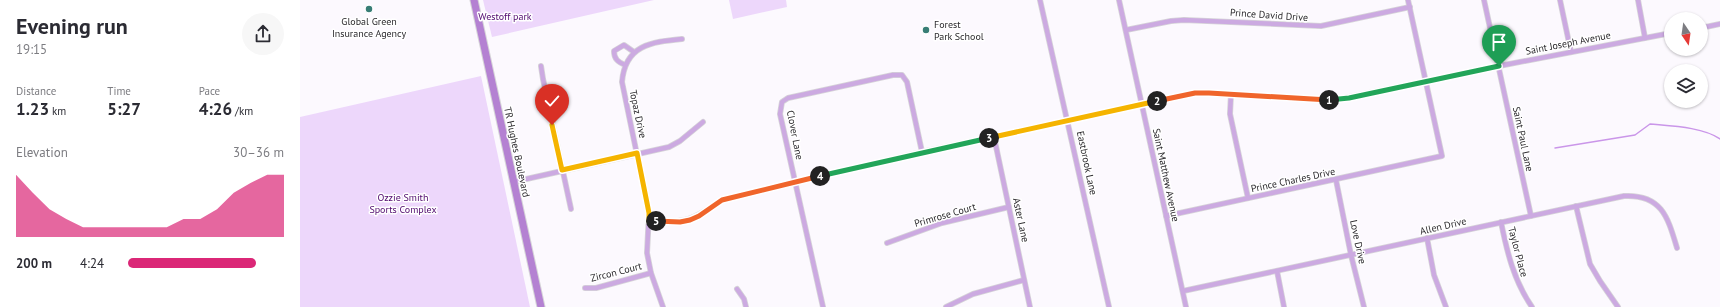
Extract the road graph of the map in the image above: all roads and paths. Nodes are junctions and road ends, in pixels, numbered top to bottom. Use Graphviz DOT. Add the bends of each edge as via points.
graph roads {
  1 [pos="474,0"];
  2 [pos="1040,0"];
  3 [pos="1119,0"];
  4 [pos="1408,0"];
  5 [pos="1484,0"];
  6 [pos="1560,0"];
  7 [pos="1638,0"];
  8 [pos="1410,7"];
  9 [pos="1720,24"];
  10 [pos="1708,27"];
  11 [pos="1126,30"];
  12 [pos="1664,34"];
  13 [pos="1645,38"];
  14 [pos="682,39"];
  15 [pos="634,52"];
  16 [pos="1571,52"];
  17 [pos="625,65"];
  18 [pos="541,66"];
  19 [pos="1499,66"];
  20 [pos="1426,81"];
  21 [pos="1230,94"];
  22 [pos="1141,104"];
  23 [pos="1068,120"];
  24 [pos="702,122"];
  25 [pos="994,137"];
  26 [pos="922,152"];
  27 [pos="637,153"];
  28 [pos="562,170"];
  29 [pos="1336,180"];
  30 [pos="513,182"];
  31 [pos="795,182"];
  32 [pos="1248,198"];
  33 [pos="1576,206"];
  34 [pos="1009,207"];
  35 [pos="572,209"];
  36 [pos="1166,216"];
  37 [pos="1531,216"];
  38 [pos="649,221"];
  39 [pos="1501,222"];
  40 [pos="1427,238"];
  41 [pos="887,243"];
  42 [pos="1677,248"];
  43 [pos="1351,255"];
  44 [pos="1277,271"];
  45 [pos="651,273"];
  46 [pos="1024,280"];
  47 [pos="586,288"];
  48 [pos="737,289"];
  49 [pos="1183,291"];
  50 [pos="541,307"];
  51 [pos="663,307"];
  52 [pos="746,307"];
  53 [pos="823,307"];
  54 [pos="946,307"];
  55 [pos="1030,307"];
  56 [pos="1109,307"];
  57 [pos="1186,307"];
  58 [pos="1284,307"];
  59 [pos="1364,307"];
  60 [pos="1446,307"];
  61 [pos="1532,307"];
  62 [pos="1618,307"];
  1 -- 30 [label="main road, TR Hughes Boulevard"];
  2 -- 23 [label="street, Eastbrook Lane"];
  3 -- 11 [label="street, Saint Matthew Avenue"];
  4 -- 8 [label="street"];
  5 -- 19 [label="street, Saint Paul Lane"];
  6 -- 16 [label="street"];
  7 -- 13 [label="street"];
  8 -- 11 [label="street, Prince David Drive" via="1320,26 1171,20"];
  8 -- 20 [label="street"];
  9 -- 10 [label="street"];
  11 -- 22 [label="street, Saint Matthew Avenue"];
  12 -- 13 [label="street, Saint Joseph Avenue"];
  13 -- 16 [label="street, Saint Joseph Avenue"];
  14 -- 15 [label="street, Topaz Drive" via="658,41"];
  15 -- 17 [label="street, Topaz Drive"];
  15 -- 17 [label="street" via="624,45 614,51 614,57"];
  16 -- 19 [label="street, Saint Joseph Avenue"];
  17 -- 27 [label="street, Topaz Drive" via="623,88"];
  18 -- 28 [label="street"];
  19 -- 20 [label="street, Saint Joseph Avenue"];
  19 -- 37 [label="street, Saint Paul Lane"];
  20 -- 21 [label="street, Saint Joseph Avenue" via="1335,100"];
  20 -- 29 [label="street, Prince Charles Drive" via="1442,156"];
  21 -- 22 [label="street, Saint Joseph Avenue" via="1195,93"];
  21 -- 32 [label="street" via="1230,114"];
  22 -- 23 [label="street, Saint Joseph Avenue"];
  22 -- 36 [label="street, Saint Matthew Avenue"];
  23 -- 25 [label="street, Saint Joseph Avenue"];
  23 -- 56 [label="street, Eastbrook Lane"];
  24 -- 27 [label="street" via="669,147"];
  25 -- 26 [label="street, Saint Joseph Avenue"];
  25 -- 34 [label="street, Aster Lane"];
  26 -- 31 [label="street, Saint Joseph Avenue"];
  26 -- 31 [label="street, Clover Lane" via="907,82 902,75 788,98 782,102 780,114"];
  27 -- 28 [label="street"];
  27 -- 38 [label="street, Topaz Drive"];
  28 -- 30 [label="street"];
  28 -- 35 [label="street"];
  29 -- 32 [label="street, Prince Charles Drive"];
  29 -- 43 [label="street, Love Drive"];
  30 -- 50 [label="main road, TR Hughes Boulevard"];
  31 -- 38 [label="street, Saint Joseph Avenue" via="722,200 690,220"];
  31 -- 53 [label="street, Clover Lane"];
  32 -- 36 [label="street, Prince Charles Drive"];
  33 -- 37 [label="street, Allen Drive"];
  33 -- 42 [label="street, Allen Drive" via="1624,196 1638,195 1647,198 1664,211"];
  33 -- 62 [label="street" via="1590,264"];
  34 -- 41 [label="street, Primrose Court" via="942,223"];
  34 -- 46 [label="street, Aster Lane"];
  36 -- 49 [label="street, Saint Matthew Avenue"];
  37 -- 39 [label="street, Allen Drive"];
  38 -- 45 [label="street, Topaz Drive" via="647,253"];
  39 -- 40 [label="street, Allen Drive"];
  39 -- 61 [label="street, Taylor Place" via="1518,284"];
  40 -- 43 [label="street, Allen Drive"];
  40 -- 60 [label="street" via="1434,275"];
  43 -- 44 [label="street, Allen Drive"];
  43 -- 59 [label="street, Love Drive"];
  44 -- 49 [label="street, Allen Drive"];
  44 -- 58 [label="street"];
  45 -- 47 [label="street, Zircon Court" via="596,288"];
  45 -- 51 [label="street, Topaz Drive"];
  46 -- 54 [label="street" via="973,294"];
  46 -- 55 [label="street, Aster Lane"];
  48 -- 52 [label="street"];
  49 -- 57 [label="street, Saint Matthew Avenue"];
}
